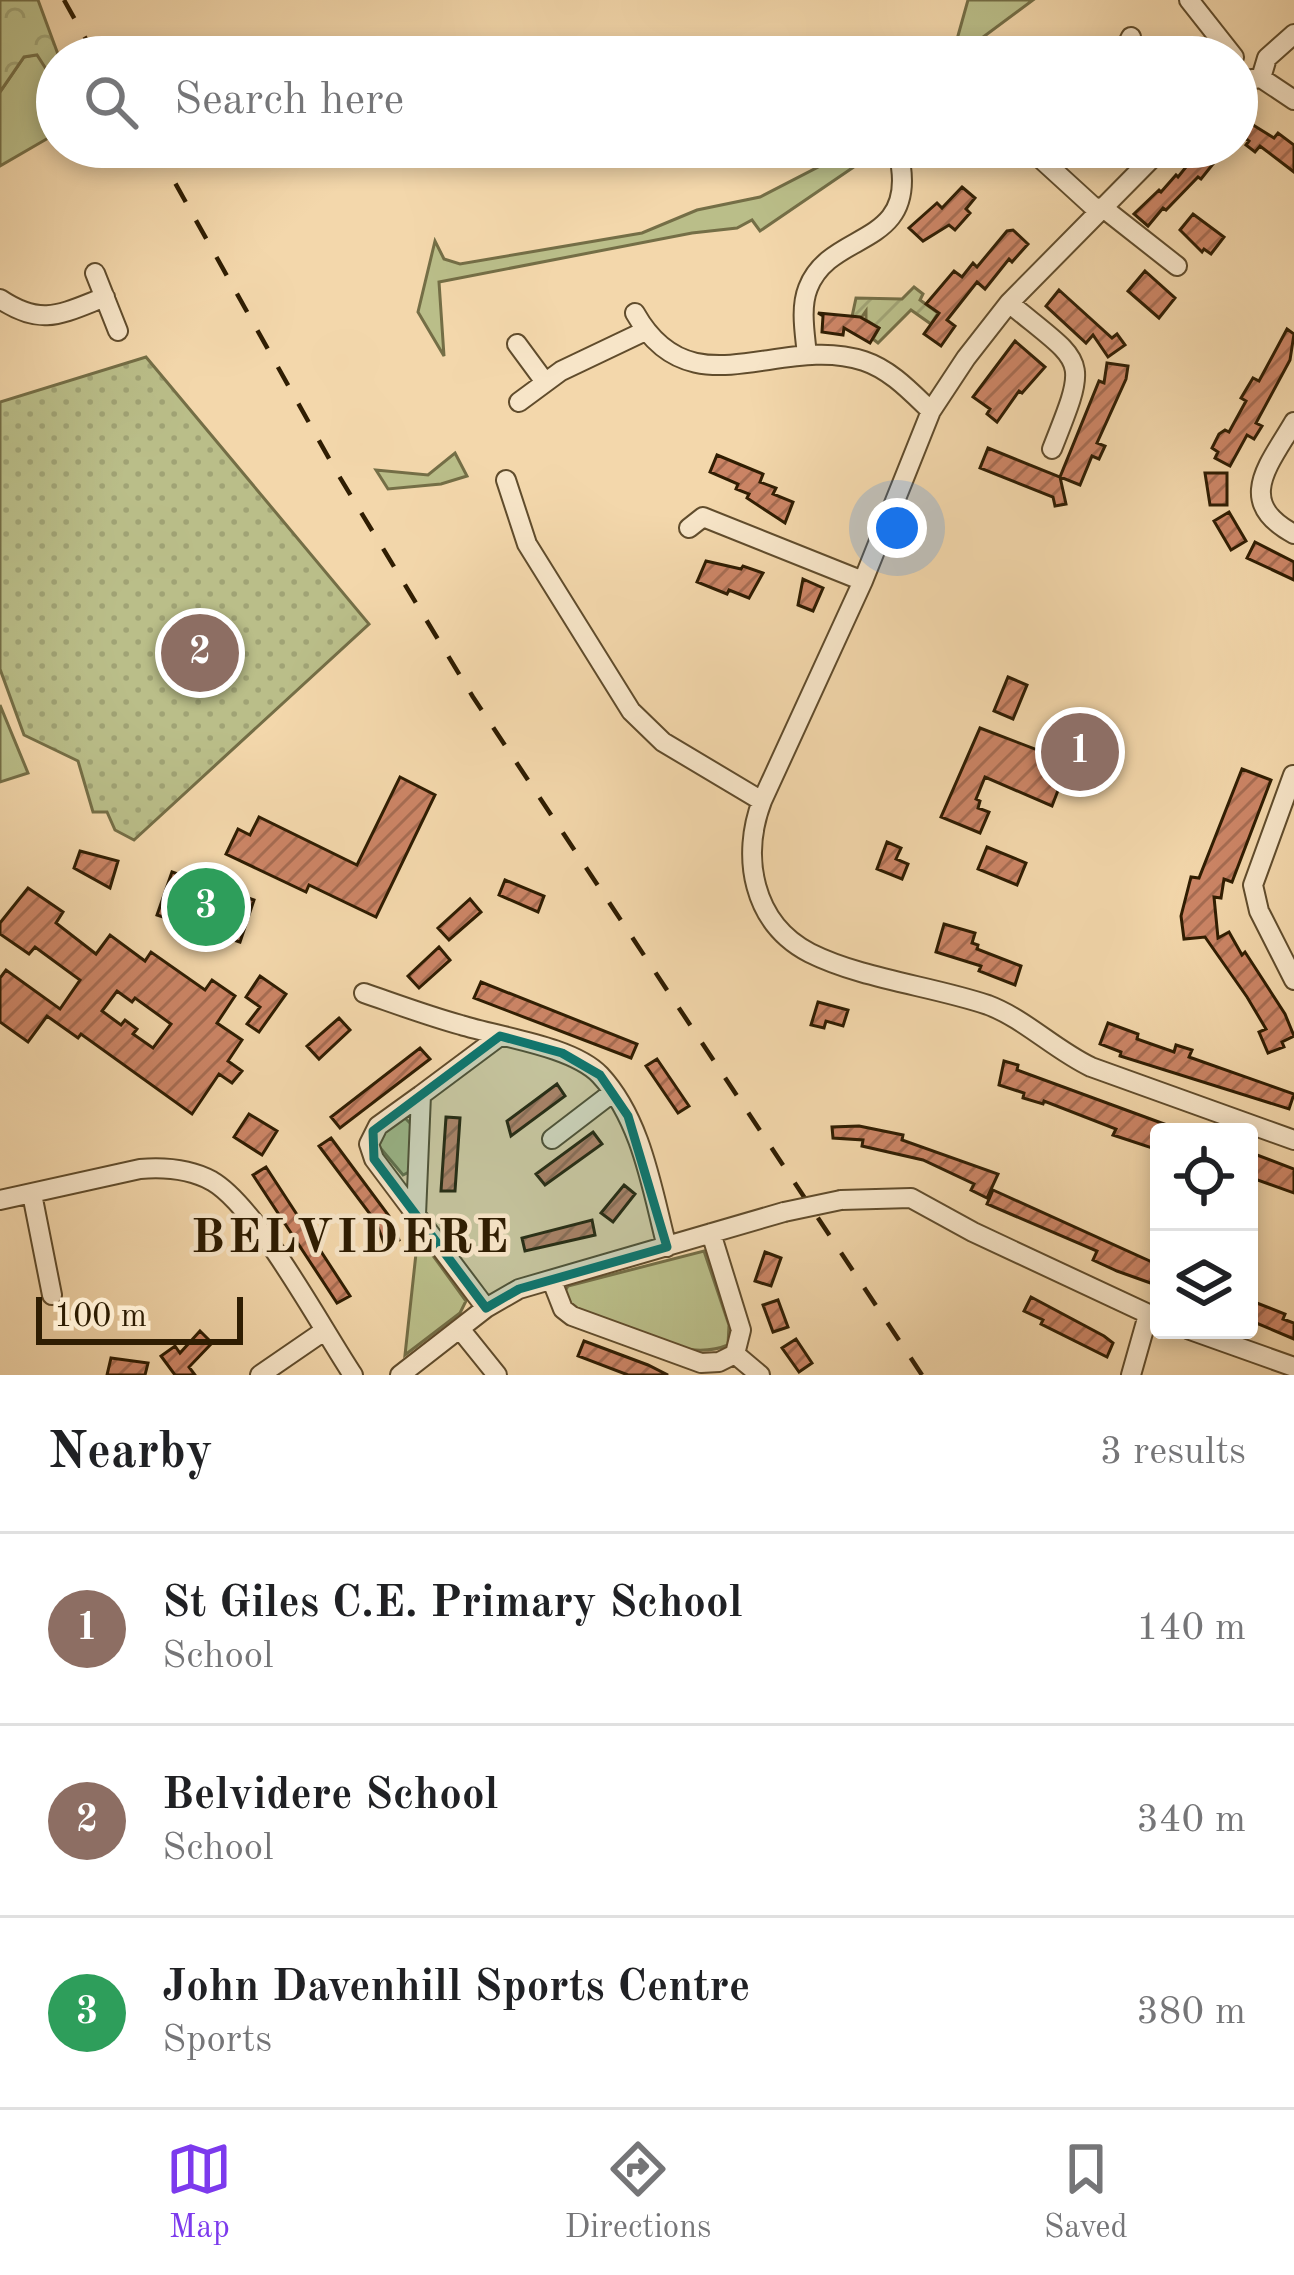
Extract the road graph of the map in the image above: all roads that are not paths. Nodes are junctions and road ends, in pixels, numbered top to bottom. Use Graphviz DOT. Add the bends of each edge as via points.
graph roads {
  1 [pos="1190,0"];
  2 [pos="1294,34"];
  3 [pos="1216,36"];
  4 [pos="1258,63"];
  5 [pos="1258,81"];
  6 [pos="1294,100"];
  7 [pos="1052,168"];
  8 [pos="1142,168"];
  9 [pos="910,180"];
  10 [pos="1100,209"];
  11 [pos="1170,254"];
  12 [pos="95,273"];
  13 [pos="105,297"];
  14 [pos="0,299"];
  15 [pos="1010,303"];
  16 [pos="118,331"];
  17 [pos="517,344"];
  18 [pos="807,355"];
  19 [pos="545,382"];
  20 [pos="519,402"];
  21 [pos="931,411"];
  22 [pos="1294,422"];
  23 [pos="1051,437"];
  24 [pos="515,492"];
  25 [pos="697,515"];
  26 [pos="1294,534"];
  27 [pos="863,581"];
  28 [pos="1288,773"];
  29 [pos="762,801"];
  30 [pos="1294,980"];
  31 [pos="364,993"];
  32 [pos="500,1036"];
  33 [pos="612,1093"];
  34 [pos="421,1095"];
  35 [pos="552,1138"];
  36 [pos="1294,1140"];
  37 [pos="32,1194"];
  38 [pos="0,1200"];
  39 [pos="416,1215"];
  40 [pos="711,1233"];
  41 [pos="667,1247"];
  42 [pos="552,1281"];
  43 [pos="52,1295"];
  44 [pos="486,1309"];
  45 [pos="1150,1315"];
  46 [pos="1150,1327"];
  47 [pos="460,1329"];
  48 [pos="324,1331"];
  49 [pos="1215,1339"];
  50 [pos="735,1354"];
  51 [pos="1294,1367"];
  52 [pos="260,1375"];
  53 [pos="353,1375"];
  54 [pos="400,1375"];
  55 [pos="497,1375"];
  56 [pos="760,1375"];
  57 [pos="1131,1375"];
  1 -- 3 [label="street"];
  2 -- 4 [label="street"];
  5 -- 6 [label="street"];
  7 -- 10 [label="street"];
  8 -- 10 [label="street"];
  9 -- 18 [label="street" via="890,220 828,261 808,286"];
  10 -- 11 [label="street"];
  10 -- 15 [label="street"];
  12 -- 13 [label="street"];
  13 -- 14 [label="street" via="43,317"];
  13 -- 16 [label="street"];
  15 -- 21 [label="street"];
  15 -- 23 [label="street" via="1072,358 1076,388"];
  17 -- 19 [label="street"];
  18 -- 19 [label="street" via="700,366 668,353 640,322"];
  18 -- 21 [label="street" via="881,368"];
  19 -- 20 [label="street"];
  21 -- 27 [label="street"];
  22 -- 26 [label="street" via="1260,490 1271,521"];
  24 -- 29 [label="street" via="527,544 631,711 663,742"];
  25 -- 27 [label="street"];
  27 -- 29 [label="street"];
  28 -- 30 [label="street" via="1253,885"];
  29 -- 36 [label="street" via="751,844 755,887 776,925 806,951 994,1008 1091,1067"];
  31 -- 32 [label="street"];
  32 -- 33 [label="street" via="582,1061"];
  32 -- 34 [label="street"];
  33 -- 35 [label="street"];
  33 -- 41 [label="street" via="637,1138"];
  34 -- 39 [label="street"];
  34 -- 39 [label="street" via="378,1126 369,1144"];
  37 -- 38 [label="street"];
  37 -- 43 [label="street"];
  37 -- 48 [label="street" via="140,1169 211,1180 250,1216"];
  39 -- 44 [label="street"];
  40 -- 41 [label="street"];
  40 -- 45 [label="street, bridge" via="841,1200 911,1198"];
  40 -- 50 [label="street" via="741,1330"];
  41 -- 42 [label="street"];
  42 -- 44 [label="street"];
  42 -- 50 [label="street" via="572,1316 701,1363"];
  44 -- 47 [label="street"];
  46 -- 57 [label="street"];
  47 -- 54 [label="street"];
  47 -- 55 [label="street"];
  48 -- 52 [label="street"];
  48 -- 53 [label="street"];
  49 -- 51 [label="street"];
  50 -- 56 [label="street"];
}
